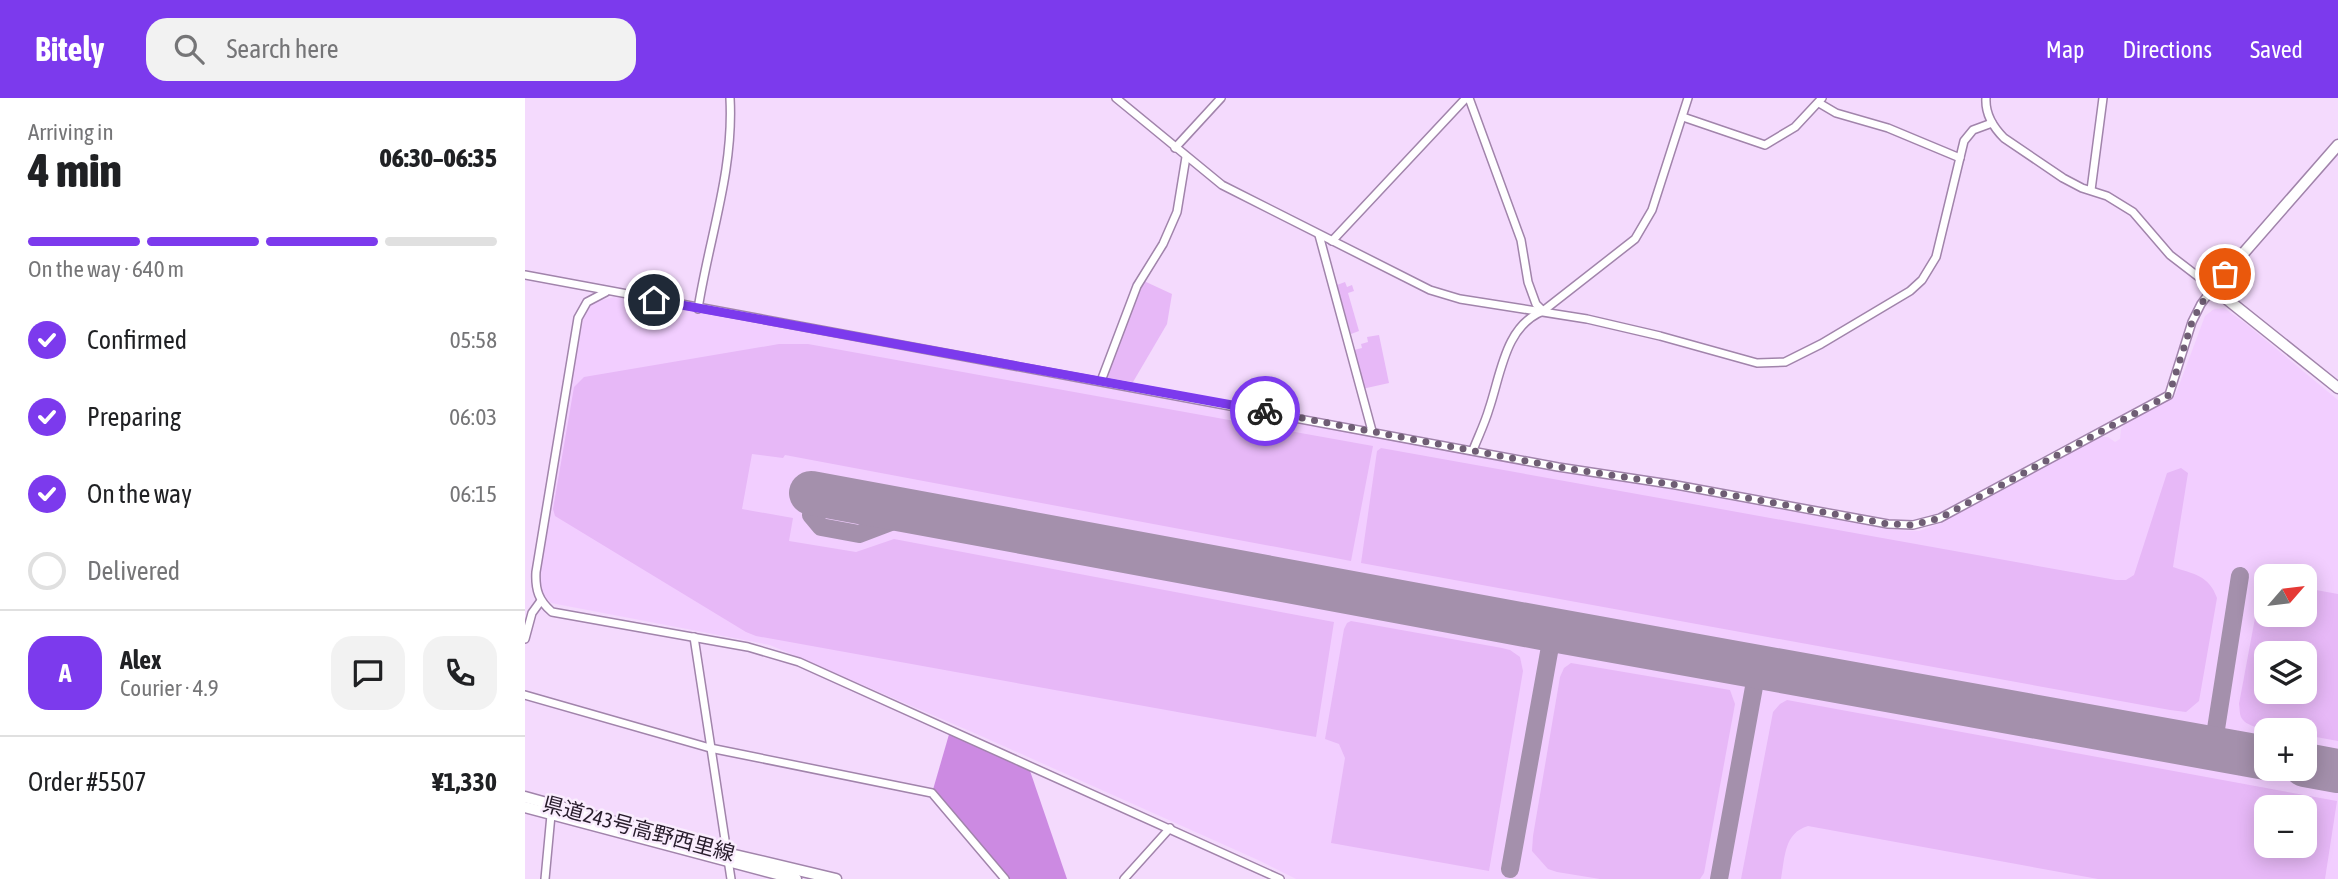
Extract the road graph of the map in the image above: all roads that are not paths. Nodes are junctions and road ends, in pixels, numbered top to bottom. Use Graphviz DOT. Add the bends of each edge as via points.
graph roads {
  1 [pos="730,98"];
  2 [pos="1115,98"];
  3 [pos="1221,98"];
  4 [pos="1467,98"];
  5 [pos="1688,98"];
  6 [pos="1986,98"];
  7 [pos="2103,98"];
  8 [pos="1820,101"];
  9 [pos="1683,117"];
  10 [pos="1992,123"];
  11 [pos="2338,145"];
  12 [pos="1175,148"];
  13 [pos="1186,157"];
  14 [pos="1960,158"];
  15 [pos="2091,190"];
  16 [pos="1319,234"];
  17 [pos="1332,241"];
  18 [pos="525,275"];
  19 [pos="2213,288"];
  20 [pos="607,292"];
  21 [pos="698,309"];
  22 [pos="1543,311"];
  23 [pos="1101,382"];
  24 [pos="2338,388"];
  25 [pos="1372,431"];
  26 [pos="1473,450"];
  27 [pos="540,602"];
  28 [pos="528,612"];
  29 [pos="694,637"];
  30 [pos="525,639"];
  31 [pos="525,695"];
  32 [pos="710,748"];
  33 [pos="525,797"];
  34 [pos="525,807"];
  35 [pos="551,815"];
  36 [pos="1170,828"];
  37 [pos="727,857"];
  38 [pos="545,879"];
  39 [pos="730,879"];
  40 [pos="796,879"];
  41 [pos="836,879"];
  42 [pos="1005,879"];
  43 [pos="1123,879"];
  44 [pos="1280,879"];
  1 -- 21 [label="street" via="726,175"];
  2 -- 12 [label="street"];
  3 -- 12 [label="street"];
  4 -- 17 [label="street"];
  4 -- 22 [label="street" via="1521,240 1528,282"];
  5 -- 9 [label="street"];
  6 -- 10 [label="street"];
  7 -- 15 [label="street"];
  8 -- 9 [label="street" via="1795,127 1765,145"];
  8 -- 14 [label="street" via="1836,113 1888,128"];
  9 -- 22 [label="street" via="1653,210 1635,239"];
  10 -- 14 [label="street" via="1967,135"];
  10 -- 15 [label="street" via="2004,138 2042,164"];
  11 -- 19 [label="main road"];
  12 -- 13 [label="street"];
  13 -- 16 [label="street" via="1222,185"];
  13 -- 23 [label="street" via="1177,212 1137,286"];
  14 -- 22 [label="street" via="1936,257 1922,280 1785,362 1757,363"];
  15 -- 19 [label="street" via="2133,212 2170,255"];
  16 -- 17 [label="street"];
  16 -- 25 [label="street"];
  17 -- 22 [label="street" via="1447,296"];
  18 -- 20 [label="street"];
  19 -- 24 [label="main road"];
  19 -- 26 [label="street" via="2192,322 2169,395 1924,523 1888,524"];
  20 -- 21 [label="street"];
  20 -- 27 [label="street" via="587,302 578,318 536,572"];
  21 -- 23 [label="street"];
  22 -- 26 [label="street" via="1529,317 1509,344"];
  23 -- 25 [label="street"];
  25 -- 26 [label="street"];
  27 -- 28 [label="street"];
  27 -- 29 [label="street" via="552,612"];
  28 -- 30 [label="street"];
  29 -- 32 [label="street"];
  29 -- 36 [label="street" via="799,662"];
  31 -- 32 [label="street"];
  32 -- 37 [label="street"];
  32 -- 42 [label="street" via="932,793"];
  33 -- 37 [label="main road, 県道243号高野西里線"];
  34 -- 35 [label="main road, 県道243号高野西里線"];
  35 -- 37 [label="main road, 県道243号高野西里線"];
  35 -- 38 [label="street"];
  36 -- 43 [label="street"];
  36 -- 44 [label="street"];
  37 -- 39 [label="street"];
  37 -- 40 [label="main road, 県道243号高野西里線"];
  37 -- 41 [label="main road, 県道243号高野西里線"];
}
